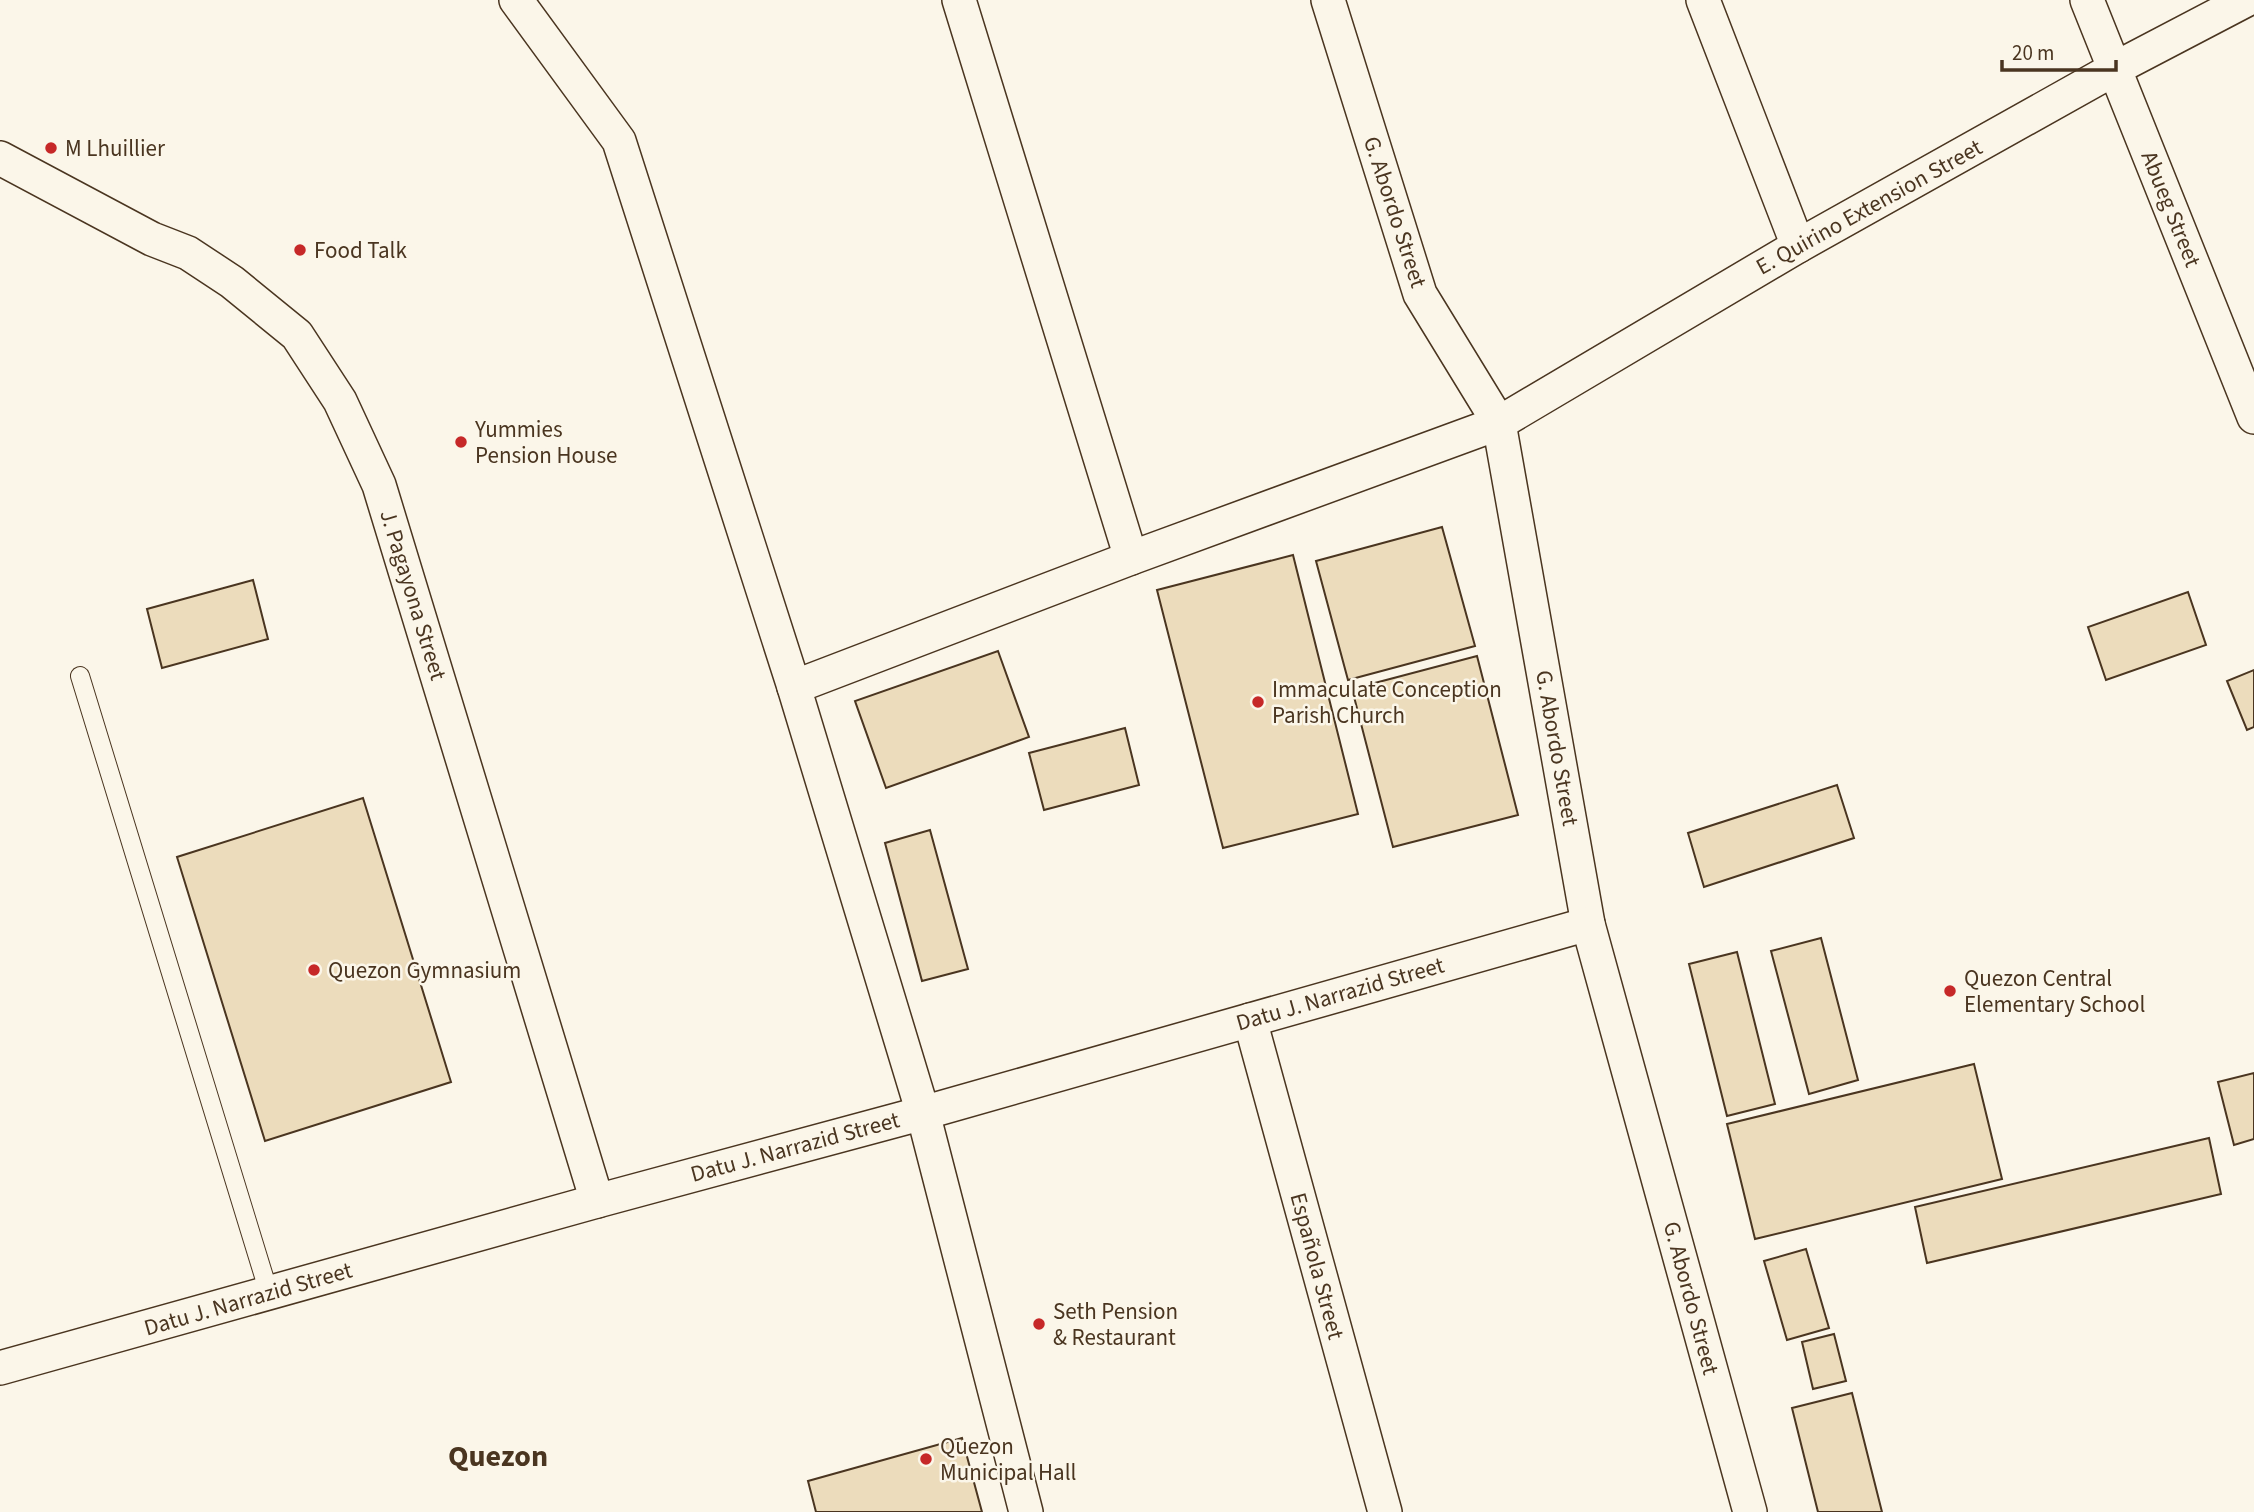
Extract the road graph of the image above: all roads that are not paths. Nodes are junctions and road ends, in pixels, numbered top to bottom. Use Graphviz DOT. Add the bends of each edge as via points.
graph roads {
  1 [pos="516,0"];
  2 [pos="959,0"];
  3 [pos="1328,0"];
  4 [pos="1703,0"];
  5 [pos="2087,0"];
  6 [pos="2246,0"];
  7 [pos="2116,68"];
  8 [pos="0,158"];
  9 [pos="1798,246"];
  10 [pos="2254,417"];
  11 [pos="1499,423"];
  12 [pos="1131,558"];
  13 [pos="80,676"];
  14 [pos="794,687"];
  15 [pos="1588,924"];
  16 [pos="1250,1020"];
  17 [pos="923,1112"];
  18 [pos="597,1201"];
  19 [pos="269,1293"];
  20 [pos="0,1368"];
  21 [pos="1026,1512"];
  22 [pos="1385,1512"];
  23 [pos="1750,1512"];
  1 -- 14 [label="street" via="620,141"];
  2 -- 12 [label="street"];
  3 -- 11 [label="street, G. Abordo Street" via="1420,294"];
  4 -- 9 [label="street"];
  5 -- 7 [label="street, Abueg Street"];
  6 -- 7 [label="street, E. Quirino Extension Street"];
  7 -- 9 [label="street, E. Quirino Extension Street"];
  7 -- 10 [label="street, Abueg Street"];
  8 -- 18 [label="street, J. Pagayona Street" via="152,239 188,253 232,282 297,335 340,401 379,485"];
  9 -- 11 [label="street, E. Quirino Extension Street"];
  11 -- 12 [label="street, E. Quirino Extension Street"];
  11 -- 15 [label="street, G. Abordo Street"];
  12 -- 14 [label="street, E. Quirino Extension Street"];
  13 -- 19 [label="lane"];
  14 -- 17 [label="street"];
  15 -- 16 [label="street, Datu J. Narrazid Street"];
  15 -- 23 [label="street, G. Abordo Street"];
  16 -- 17 [label="street, Datu J. Narrazid Street"];
  16 -- 22 [label="street, Española Street"];
  17 -- 18 [label="street, Datu J. Narrazid Street"];
  17 -- 21 [label="street"];
  18 -- 19 [label="street, Datu J. Narrazid Street"];
  19 -- 20 [label="street, Datu J. Narrazid Street"];
}
